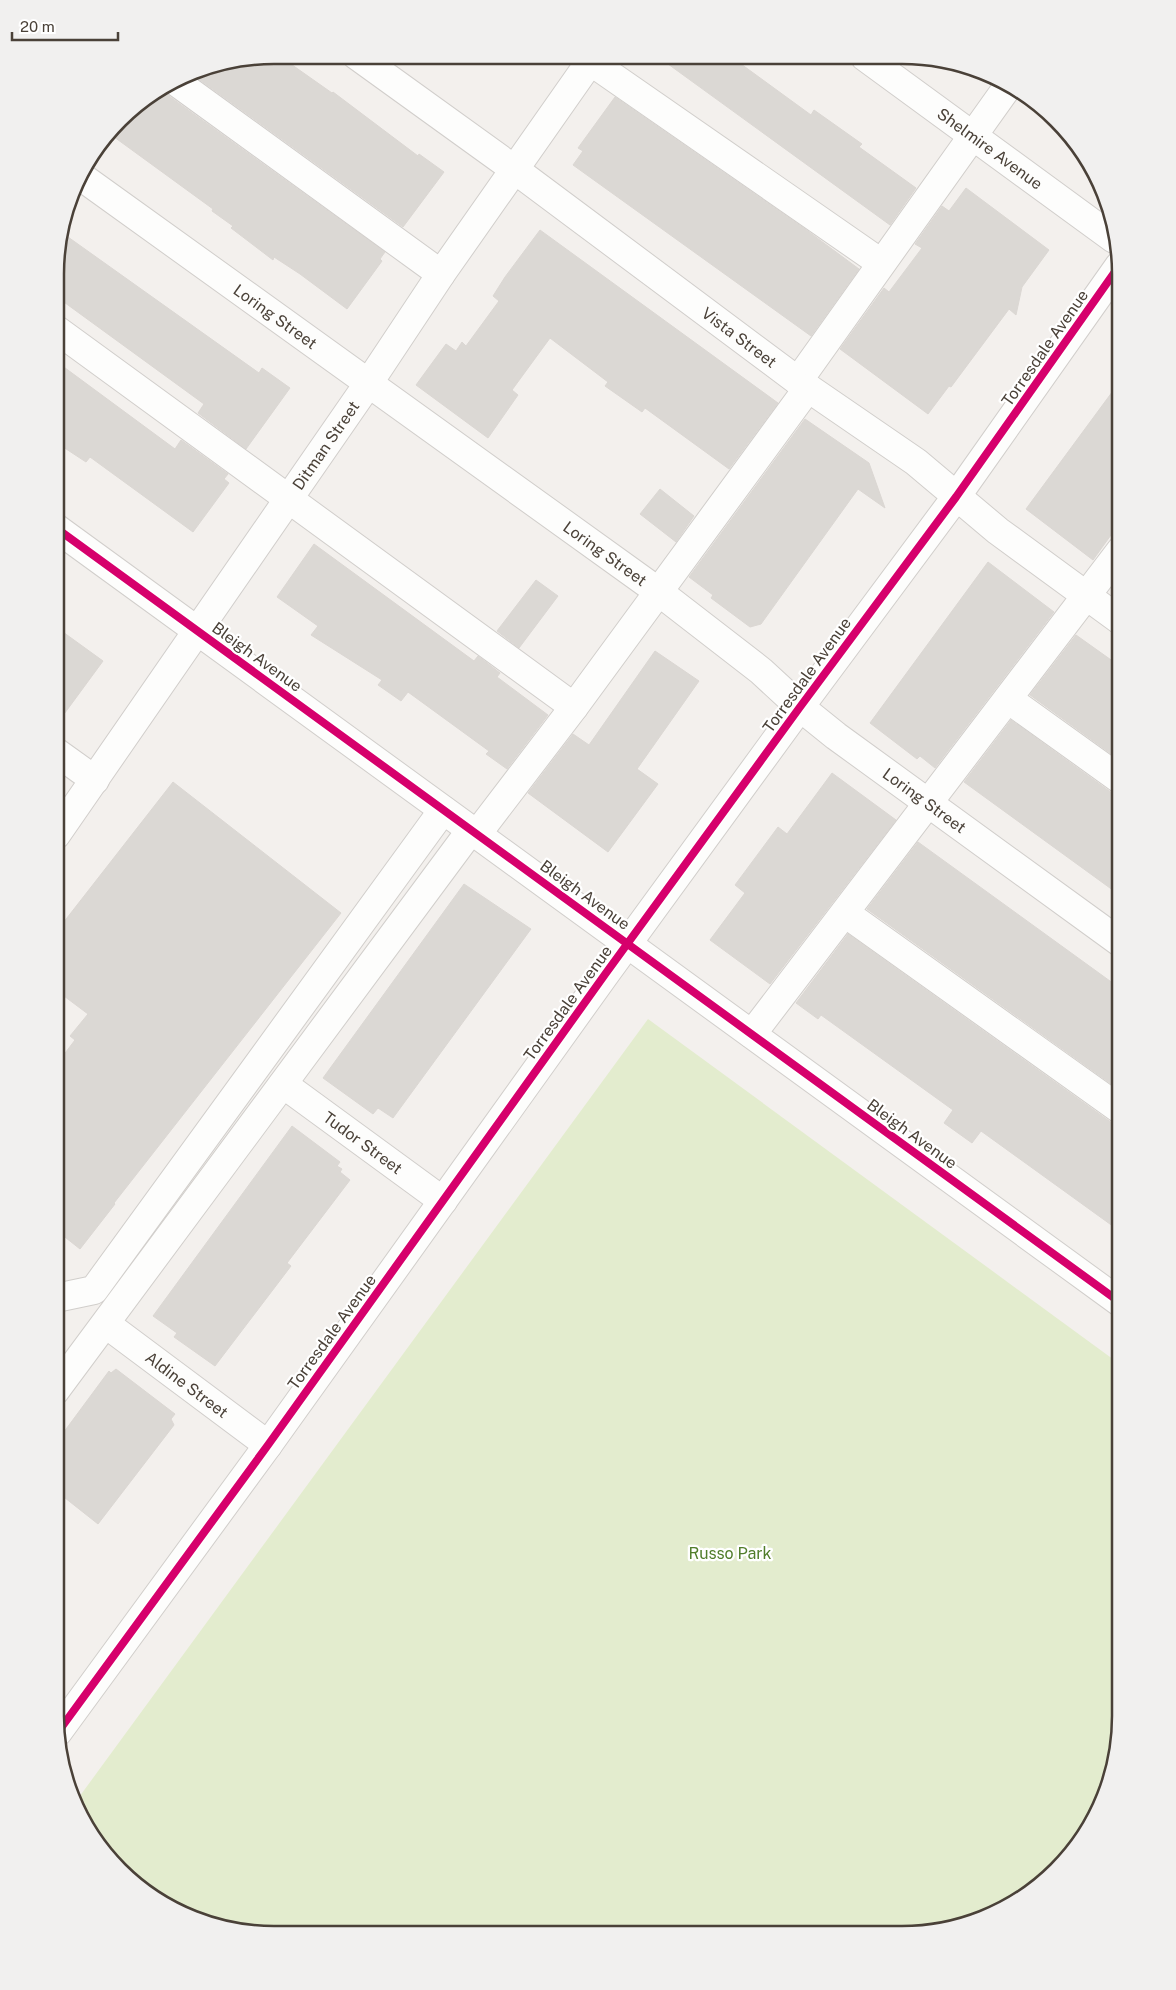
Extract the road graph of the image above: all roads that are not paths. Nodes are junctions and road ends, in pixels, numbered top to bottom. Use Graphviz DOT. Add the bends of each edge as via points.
graph roads {
  1 [pos="368,64"];
  2 [pos="588,64"];
  3 [pos="600,64"];
  4 [pos="875,64"];
  5 [pos="181,85"];
  6 [pos="1005,91"];
  7 [pos="973,135"];
  8 [pos="514,169"];
  9 [pos="86,180"];
  10 [pos="1108,235"];
  11 [pos="881,263"];
  12 [pos="441,274"];
  13 [pos="1112,277"];
  14 [pos="64,335"];
  15 [pos="368,384"];
  16 [pos="803,384"];
  17 [pos="956,497"];
  18 [pos="288,498"];
  19 [pos="64,534"];
  20 [pos="1112,562"];
  21 [pos="659,592"];
  22 [pos="1087,596"];
  23 [pos="1112,614"];
  24 [pos="198,631"];
  25 [pos="1008,699"];
  26 [pos="574,707"];
  27 [pos="800,707"];
  28 [pos="64,758"];
  29 [pos="1112,774"];
  30 [pos="95,780"];
  31 [pos="929,803"];
  32 [pos="444,810"];
  33 [pos="64,824"];
  34 [pos="474,832"];
  35 [pos="845,913"];
  36 [pos="1112,936"];
  37 [pos="628,944"];
  38 [pos="752,1034"];
  39 [pos="283,1084"];
  40 [pos="1112,1104"];
  41 [pos="443,1201"];
  42 [pos="64,1296"];
  43 [pos="1112,1296"];
  44 [pos="106,1324"];
  45 [pos="64,1379"];
  46 [pos="268,1446"];
  47 [pos="64,1724"];
  1 -- 8 [label="street, Vista Street"];
  2 -- 8 [label="street, Ditman Street"];
  3 -- 11 [label="street"];
  4 -- 7 [label="street, Shelmire Avenue"];
  5 -- 12 [label="street"];
  6 -- 7 [label="street"];
  7 -- 10 [label="street, Shelmire Avenue"];
  7 -- 11 [label="street"];
  8 -- 12 [label="street, Ditman Street"];
  8 -- 16 [label="street, Vista Street"];
  9 -- 15 [label="street, Loring Street"];
  11 -- 16 [label="street"];
  12 -- 15 [label="street, Ditman Street"];
  13 -- 17 [label="street, Torresdale Avenue"];
  14 -- 18 [label="street"];
  15 -- 18 [label="street, Ditman Street"];
  15 -- 21 [label="street, Loring Street"];
  16 -- 17 [label="street, Vista Street" via="916,462"];
  16 -- 21 [label="street"];
  17 -- 22 [label="street, Vista Street"];
  17 -- 27 [label="street, Torresdale Avenue"];
  18 -- 24 [label="street, Ditman Street"];
  18 -- 26 [label="street"];
  19 -- 24 [label="street, Bleigh Avenue"];
  20 -- 22 [label="street"];
  21 -- 26 [label="street"];
  21 -- 27 [label="street, Loring Street" via="761,671"];
  22 -- 23 [label="street, Vista Street"];
  22 -- 25 [label="street"];
  24 -- 30 [label="street, Ditman Street"];
  24 -- 32 [label="street, Bleigh Avenue"];
  25 -- 29 [label="street"];
  25 -- 31 [label="street"];
  26 -- 34 [label="street"];
  27 -- 31 [label="street, Loring Street"];
  27 -- 37 [label="street, Torresdale Avenue"];
  28 -- 30 [label="street"];
  30 -- 33 [label="street, Ditman Street"];
  31 -- 35 [label="street"];
  31 -- 36 [label="street, Loring Street"];
  32 -- 34 [label="street, Bleigh Avenue"];
  32 -- 42 [label="street" via="94,1290"];
  34 -- 37 [label="street, Bleigh Avenue"];
  34 -- 39 [label="street"];
  35 -- 38 [label="street"];
  35 -- 40 [label="street"];
  37 -- 38 [label="street, Bleigh Avenue"];
  37 -- 41 [label="street, Torresdale Avenue"];
  38 -- 43 [label="street, Bleigh Avenue"];
  39 -- 41 [label="street, Tudor Street"];
  39 -- 44 [label="street"];
  41 -- 46 [label="street, Torresdale Avenue"];
  44 -- 45 [label="street"];
  44 -- 46 [label="street, Aldine Street"];
  46 -- 47 [label="street, Torresdale Avenue"];
}
